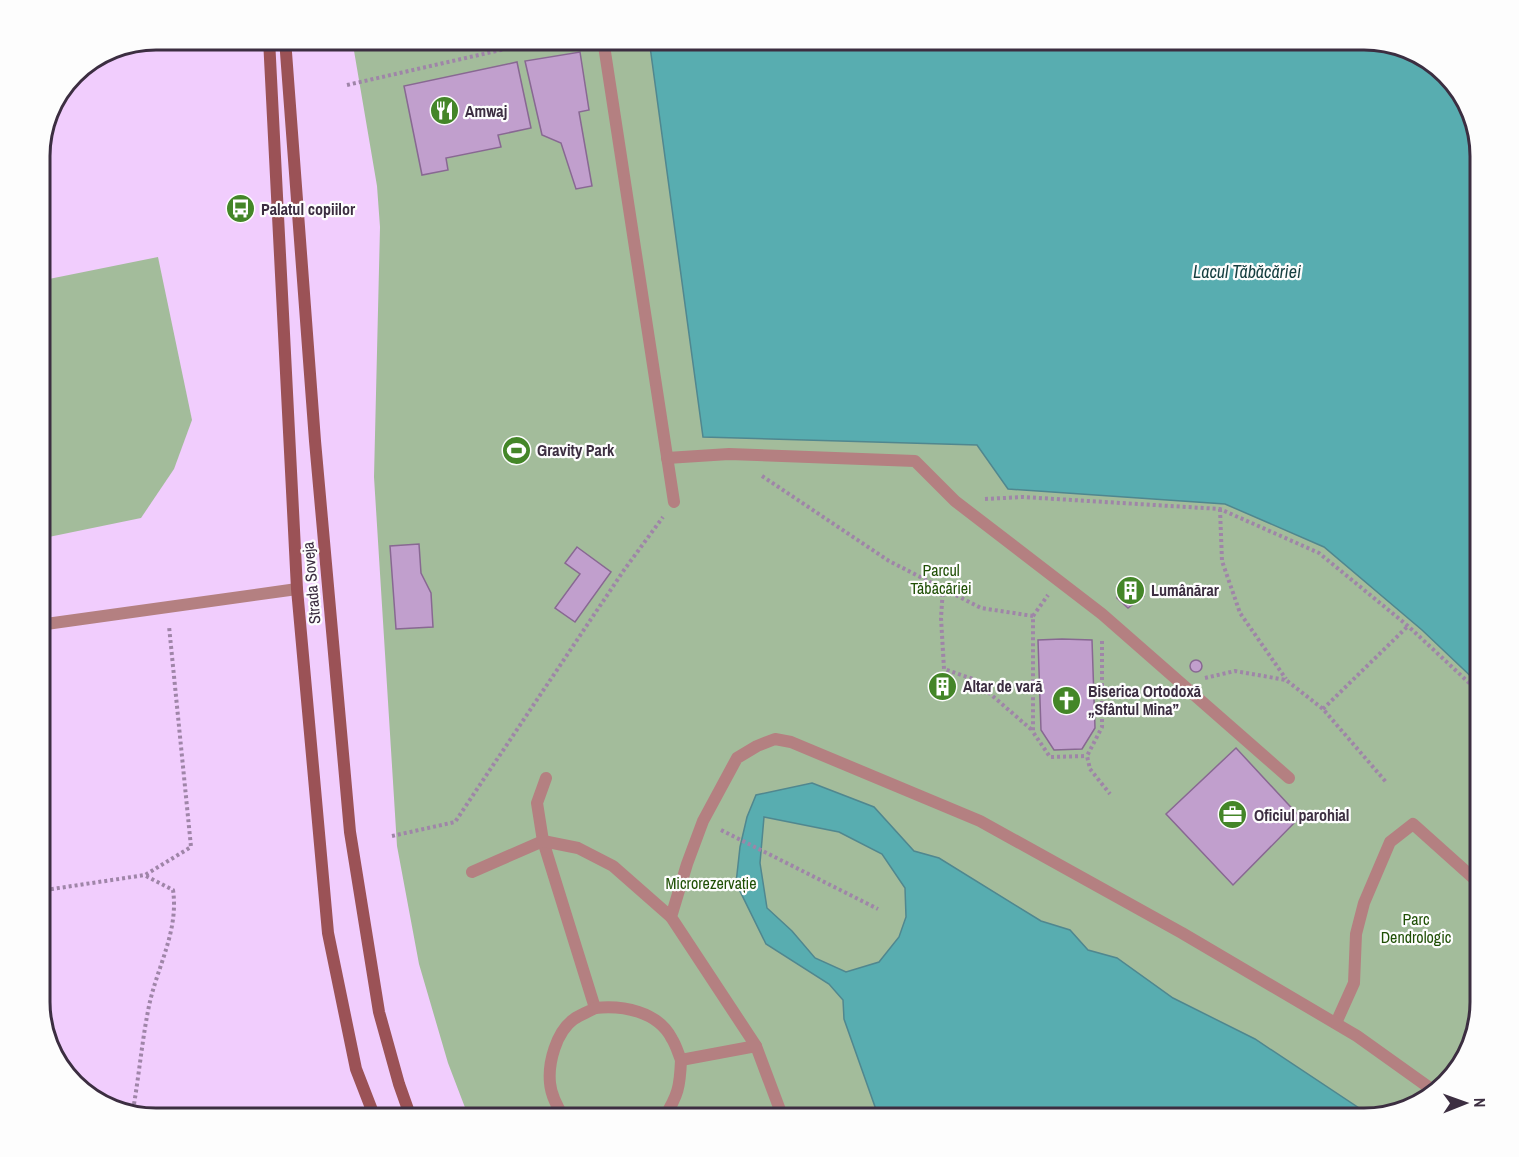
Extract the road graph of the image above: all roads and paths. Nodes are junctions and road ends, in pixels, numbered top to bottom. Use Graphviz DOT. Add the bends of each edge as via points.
graph roads {
  1 [pos="270,50"];
  2 [pos="286,50"];
  3 [pos="501,50"];
  4 [pos="605,50"];
  5 [pos="347,85"];
  6 [pos="667,458"];
  7 [pos="758,473"];
  8 [pos="955,501"];
  9 [pos="674,502"];
  10 [pos="1220,509"];
  11 [pos="943,588"];
  12 [pos="297,589"];
  13 [pos="167,607"];
  14 [pos="1102,614"];
  15 [pos="50,623"];
  16 [pos="1408,626"];
  17 [pos="1286,680"];
  18 [pos="1183,684"];
  19 [pos="1470,684"];
  20 [pos="1323,709"];
  21 [pos="1034,732"];
  22 [pos="1087,756"];
  23 [pos="546,778"];
  24 [pos="1289,778"];
  25 [pos="1386,782"];
  26 [pos="1110,794"];
  27 [pos="392,836"];
  28 [pos="737,838"];
  29 [pos="543,841"];
  30 [pos="472,872"];
  31 [pos="145,875"];
  32 [pos="1470,875"];
  33 [pos="50,889"];
  34 [pos="879,909"];
  35 [pos="671,917"];
  36 [pos="595,1008"];
  37 [pos="1336,1023"];
  38 [pos="756,1046"];
  39 [pos="681,1060"];
  40 [pos="1428,1085"];
  41 [pos="134,1105"];
  42 [pos="371,1108"];
  43 [pos="407,1108"];
  44 [pos="557,1108"];
  45 [pos="669,1108"];
  46 [pos="779,1108"];
  1 -- 12 [label="main road, Strada Soveja"];
  2 -- 43 [label="main road, Strada Soveja" via="350,831 379,1012"];
  3 -- 5 [label="path"];
  4 -- 6 [label="street"];
  6 -- 8 [label="street" via="729,454 915,461"];
  6 -- 9 [label="street"];
  7 -- 11 [label="path" via="889,561"];
  8 -- 10 [label="path" via="1023,497"];
  8 -- 14 [label="street"];
  9 -- 27 [label="path" via="624,570 456,822"];
  10 -- 16 [label="path" via="1319,553"];
  10 -- 17 [label="path" via="1222,561 1240,613"];
  11 -- 21 [label="path" via="944,669 973,679"];
  11 -- 21 [label="path" via="981,608 1033,616"];
  12 -- 13 [label="street"];
  12 -- 42 [label="main road, Strada Soveja" via="328,933 356,1069"];
  13 -- 15 [label="street"];
  13 -- 31 [label="path" via="191,847"];
  14 -- 18 [label="street"];
  14 -- 22 [label="path" via="1102,727"];
  16 -- 19 [label="path"];
  16 -- 20 [label="path"];
  17 -- 18 [label="path" via="1234,671"];
  17 -- 20 [label="path"];
  18 -- 24 [label="street"];
  20 -- 25 [label="path"];
  21 -- 22 [label="path" via="1050,757"];
  22 -- 26 [label="path" via="1090,769"];
  23 -- 29 [label="street" via="537,803"];
  28 -- 34 [label="path"];
  29 -- 30 [label="street"];
  29 -- 35 [label="street" via="578,848 613,866"];
  29 -- 36 [label="street"];
  31 -- 33 [label="path"];
  31 -- 41 [label="path" via="173,891 175,906 173,926 149,1005"];
  32 -- 37 [label="street" via="1413,824 1390,842 1364,903 1356,934 1354,983"];
  35 -- 37 [label="street" via="703,821 737,758 775,740 791,742 980,820"];
  35 -- 38 [label="street"];
  36 -- 39 [label="street" via="632,1009 654,1019 671,1036"];
  36 -- 44 [label="street" via="573,1020 551,1059 550,1084"];
  37 -- 40 [label="street"];
  38 -- 39 [label="street"];
  38 -- 46 [label="street"];
  39 -- 45 [label="street" via="680,1086"];
}
